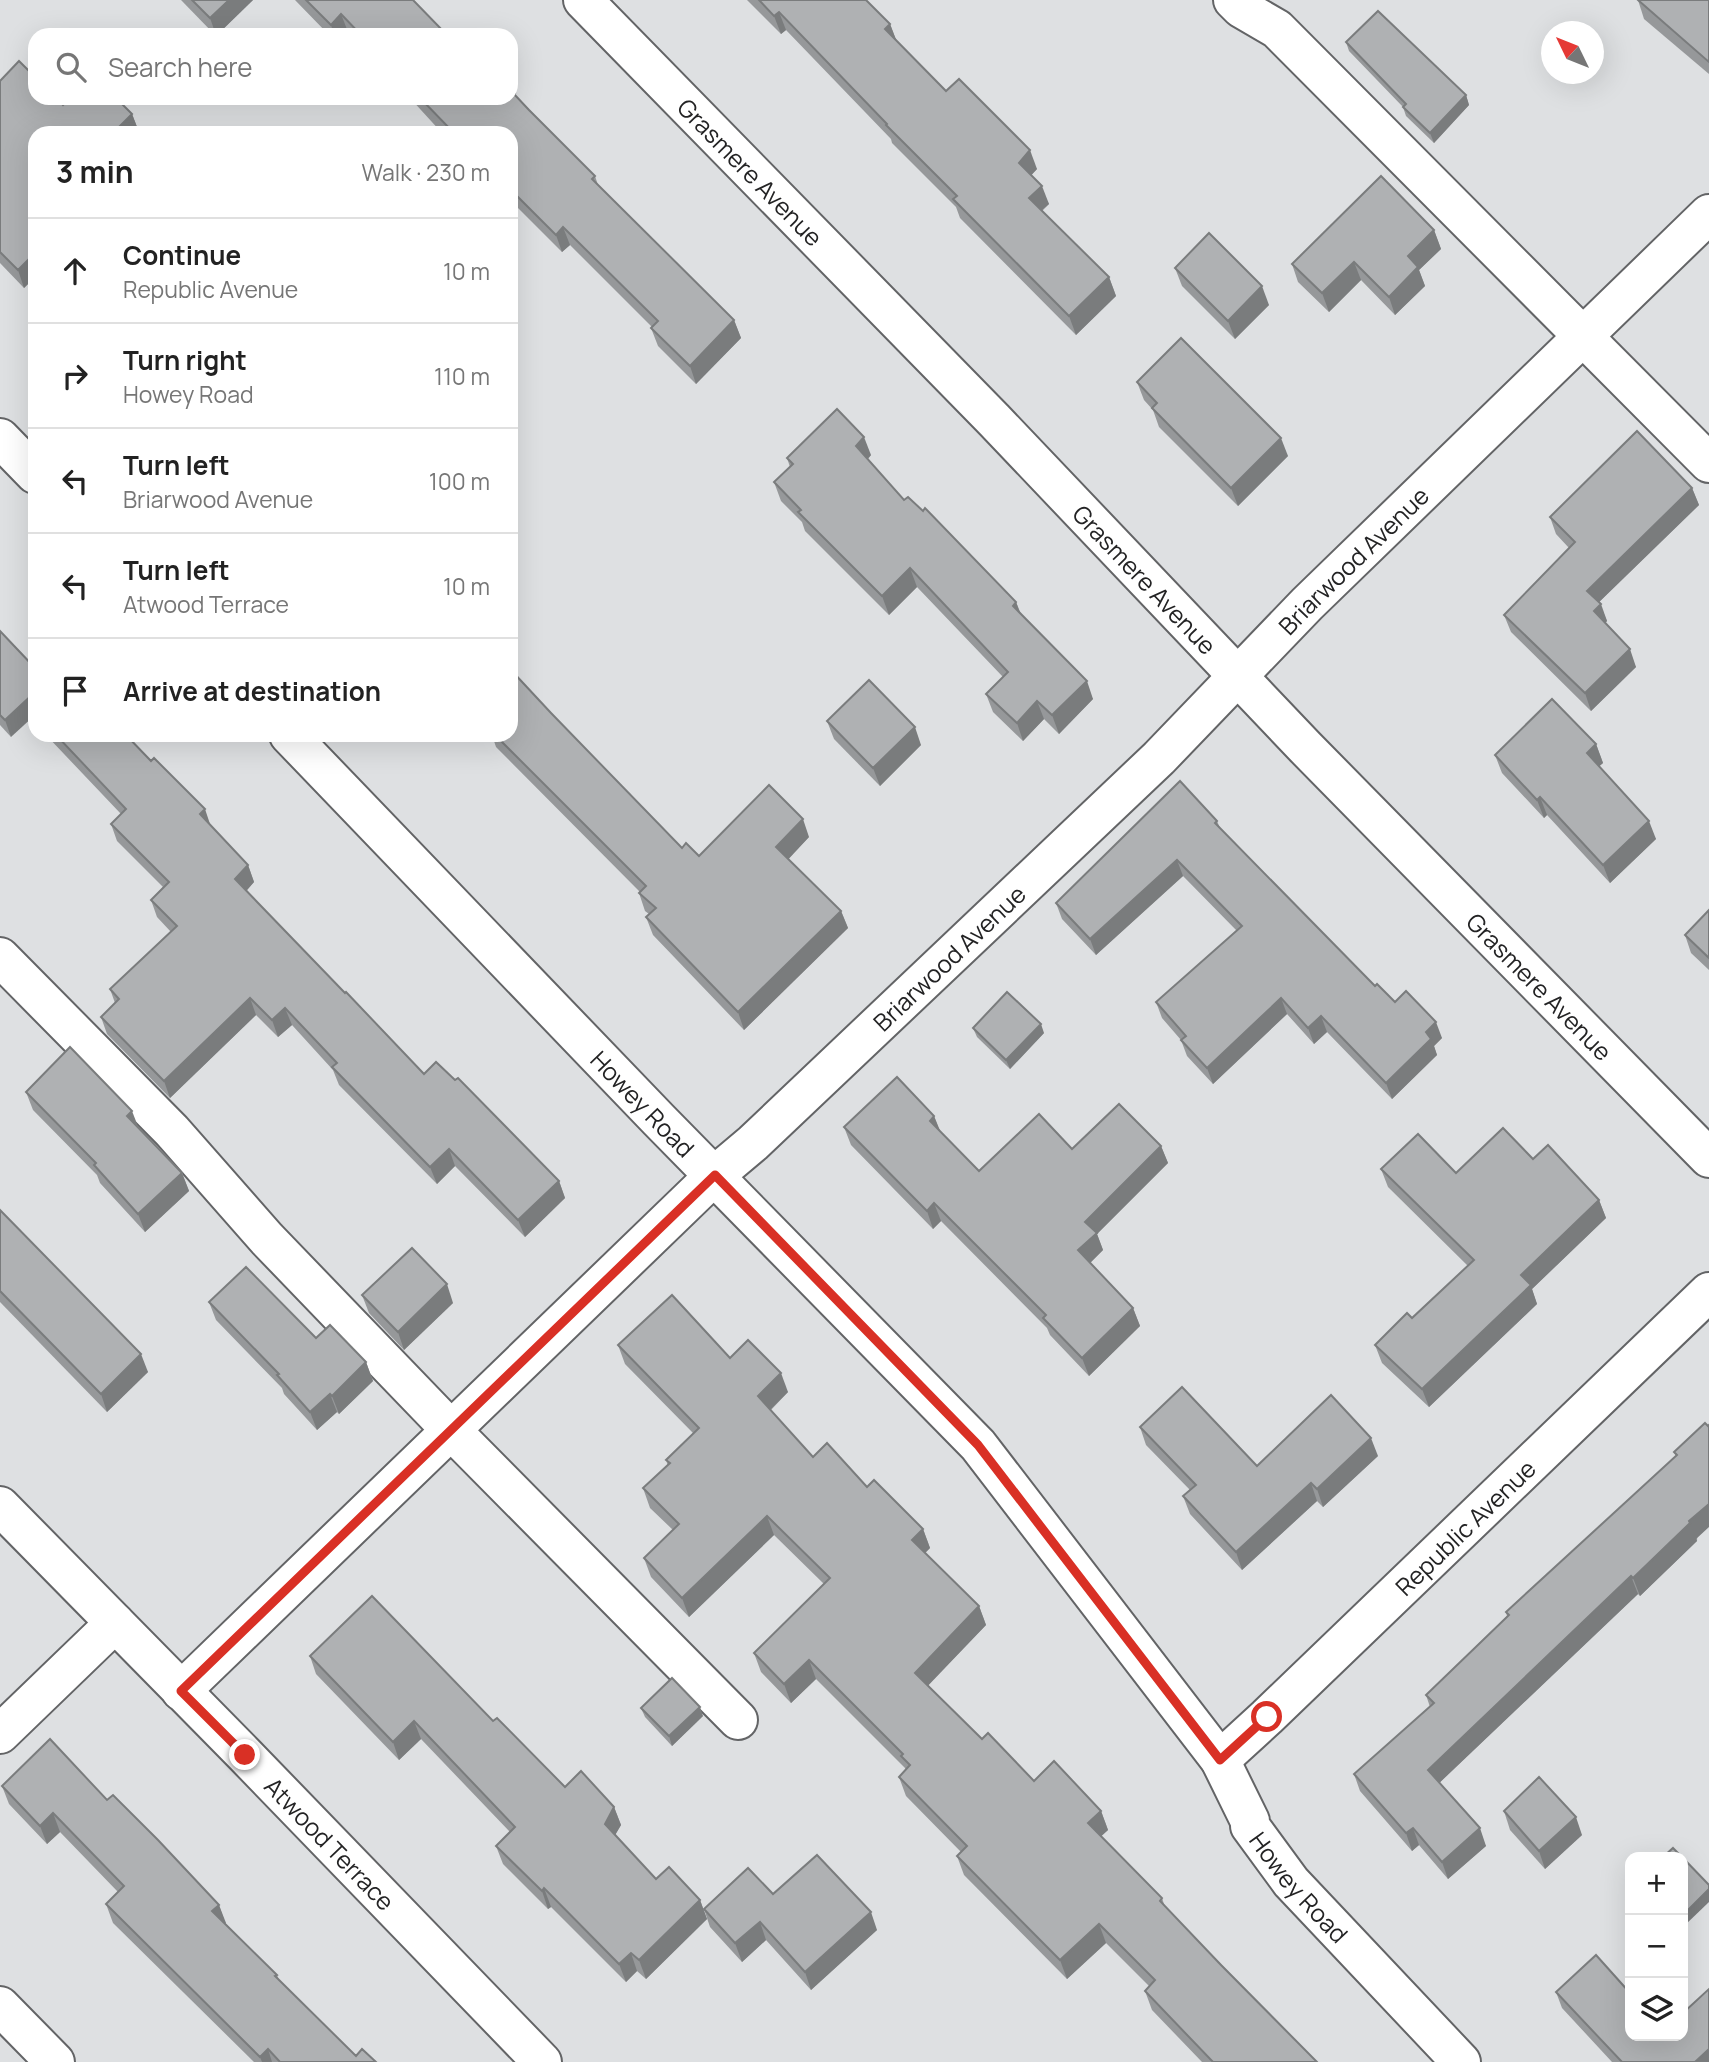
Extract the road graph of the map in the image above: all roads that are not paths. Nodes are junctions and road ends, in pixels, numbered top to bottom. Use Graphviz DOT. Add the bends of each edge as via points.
graph roads {
  1 [pos="583,0"];
  2 [pos="1233,0"];
  3 [pos="1709,214"];
  4 [pos="1582,337"];
  5 [pos="0,438"];
  6 [pos="1709,463"];
  7 [pos="28,467"];
  8 [pos="1238,677"];
  9 [pos="296,742"];
  10 [pos="0,957"];
  11 [pos="1709,1158"];
  12 [pos="715,1175"];
  13 [pos="1709,1292"];
  14 [pos="451,1430"];
  15 [pos="0,1506"];
  16 [pos="114,1623"];
  17 [pos="181,1691"];
  18 [pos="738,1720"];
  19 [pos="0,1734"];
  20 [pos="1220,1760"];
  21 [pos="0,2006"];
  22 [pos="55,2062"];
  23 [pos="541,2062"];
  24 [pos="1461,2062"];
  1 -- 8 [label="street, Grasmere Avenue"];
  2 -- 4 [label="street" via="1277,29"];
  3 -- 4 [label="street, Briarwood Avenue"];
  4 -- 6 [label="street"];
  4 -- 8 [label="street, Briarwood Avenue"];
  5 -- 7 [label="street"];
  8 -- 11 [label="street, Grasmere Avenue"];
  8 -- 12 [label="street, Briarwood Avenue" via="1159,758"];
  9 -- 12 [label="street, Howey Road"];
  10 -- 14 [label="street" via="172,1130 267,1239"];
  12 -- 14 [label="street, Briarwood Avenue"];
  12 -- 20 [label="street, Howey Road" via="978,1445"];
  13 -- 20 [label="street, Republic Avenue"];
  14 -- 17 [label="street, Briarwood Avenue"];
  14 -- 18 [label="street"];
  15 -- 16 [label="street, Atwood Terrace"];
  16 -- 17 [label="street, Atwood Terrace"];
  16 -- 19 [label="street"];
  17 -- 23 [label="street, Atwood Terrace"];
  20 -- 24 [label="street, Howey Road" via="1250,1826 1291,1882"];
  21 -- 22 [label="street"];
}
